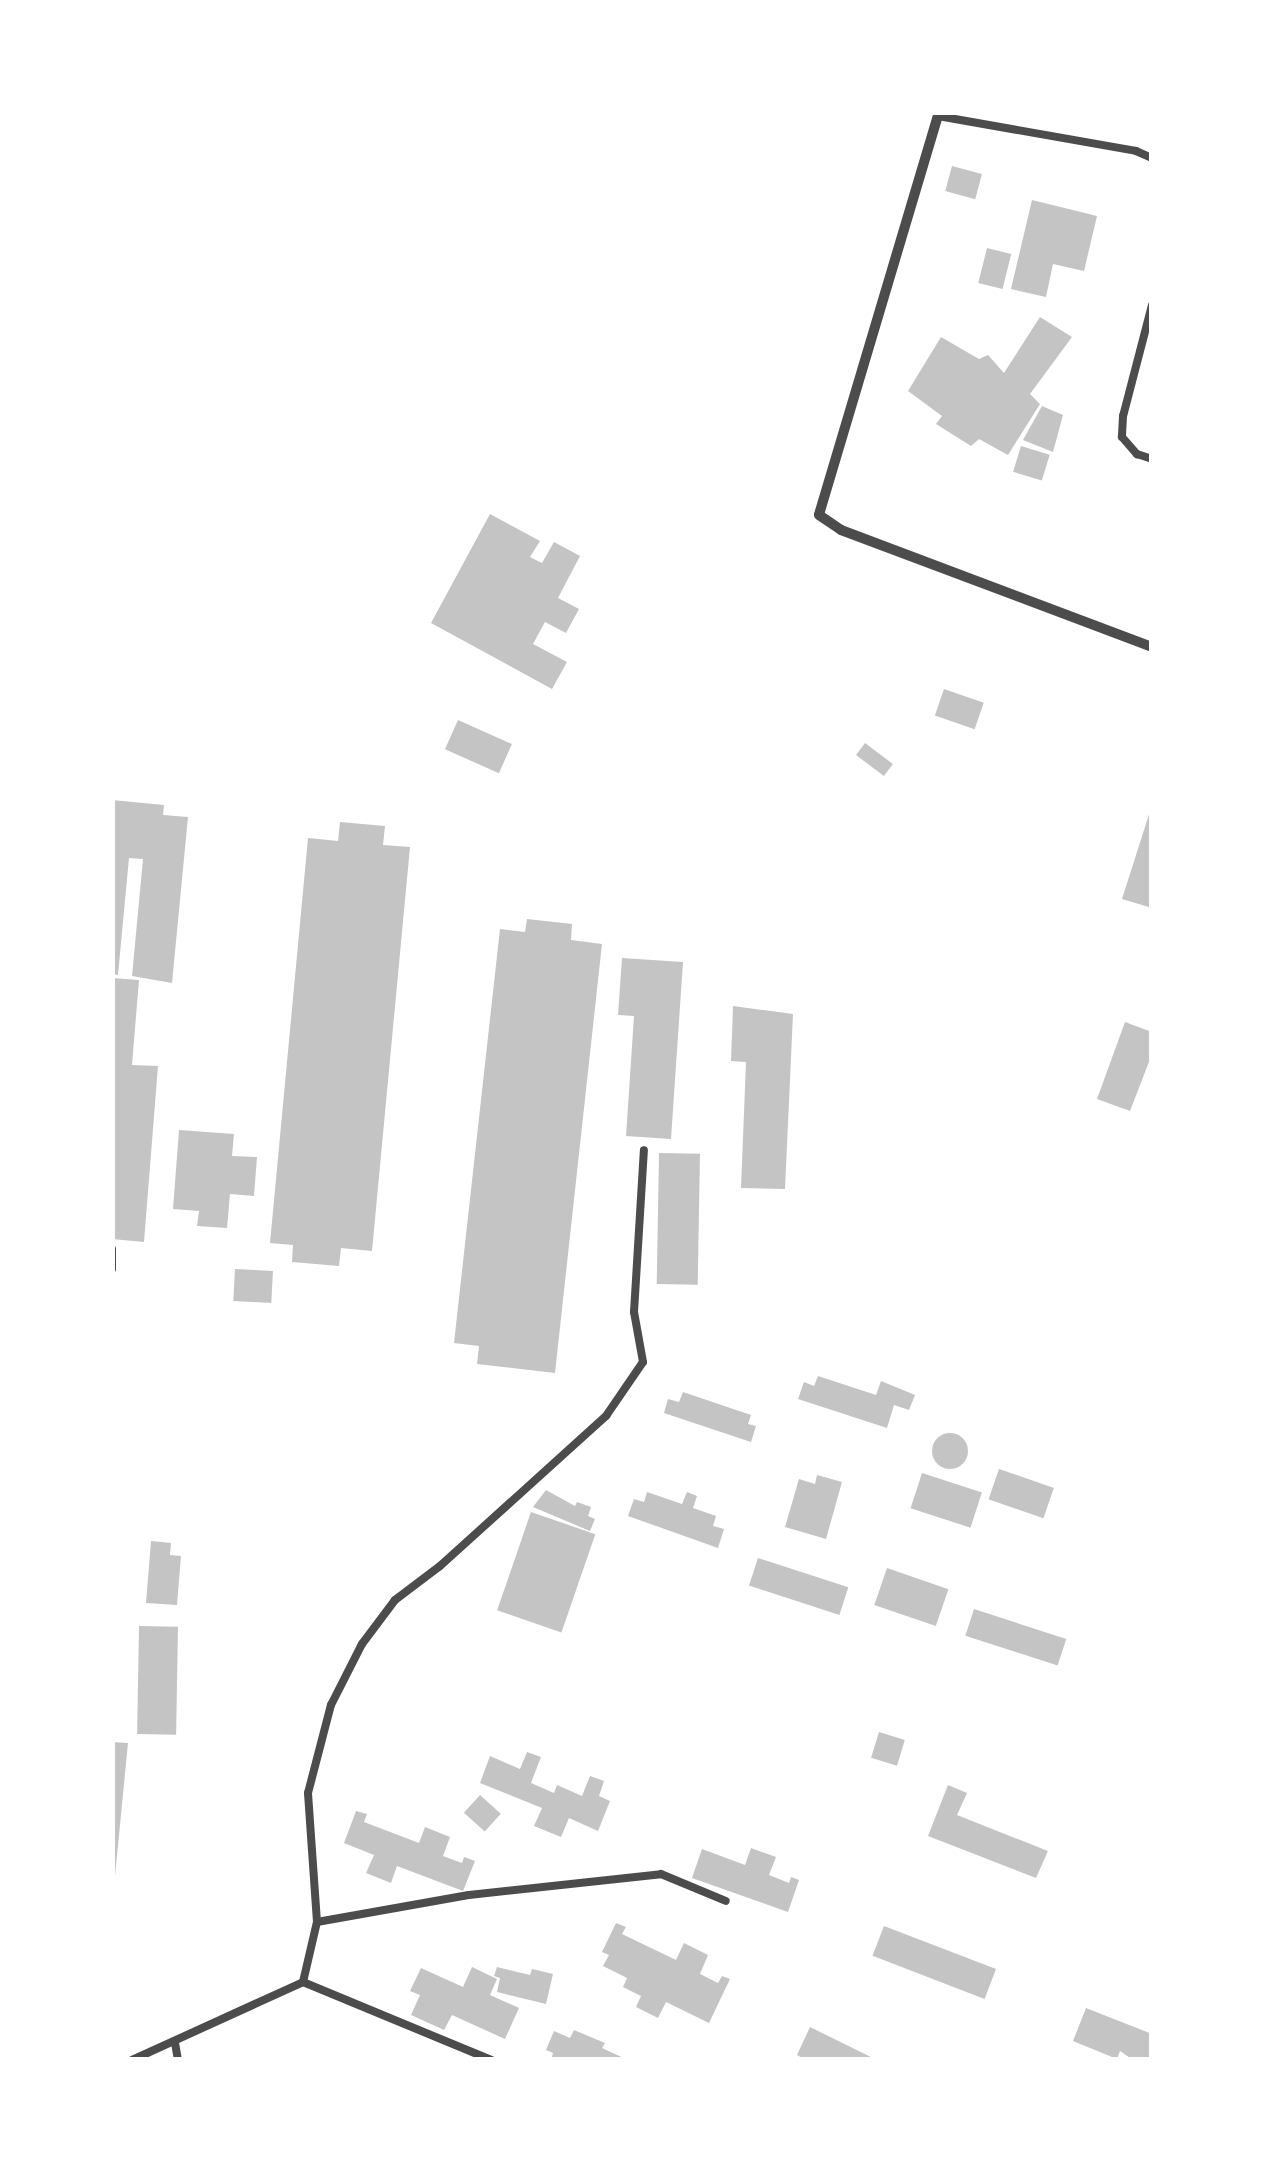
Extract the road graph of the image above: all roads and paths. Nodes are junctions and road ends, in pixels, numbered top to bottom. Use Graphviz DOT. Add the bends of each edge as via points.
graph roads {
  1 [pos="938,114"];
  2 [pos="1152,158"];
  3 [pos="1152,305"];
  4 [pos="1152,459"];
  5 [pos="1152,647"];
  6 [pos="644,1150"];
  7 [pos="112,1249"];
  8 [pos="112,1269"];
  9 [pos="726,1901"];
  10 [pos="317,1922"];
  11 [pos="303,1982"];
  12 [pos="175,2043"];
  13 [pos="132,2060"];
  14 [pos="178,2060"];
  15 [pos="491,2060"];
  1 -- 2 [label="lane"];
  1 -- 5 [label="street" via="819,515 841,530"];
  3 -- 4 [label="lane" via="1122,437"];
  6 -- 10 [label="lane" via="634,1312 643,1362 606,1416 395,1600 362,1644 331,1705 308,1792"];
  7 -- 8 [label="lane"];
  9 -- 10 [label="lane" via="661,1874 469,1895"];
  10 -- 11 [label="lane"];
  11 -- 12 [label="lane"];
  11 -- 15 [label="lane"];
  12 -- 13 [label="lane"];
  12 -- 14 [label="lane"];
}
